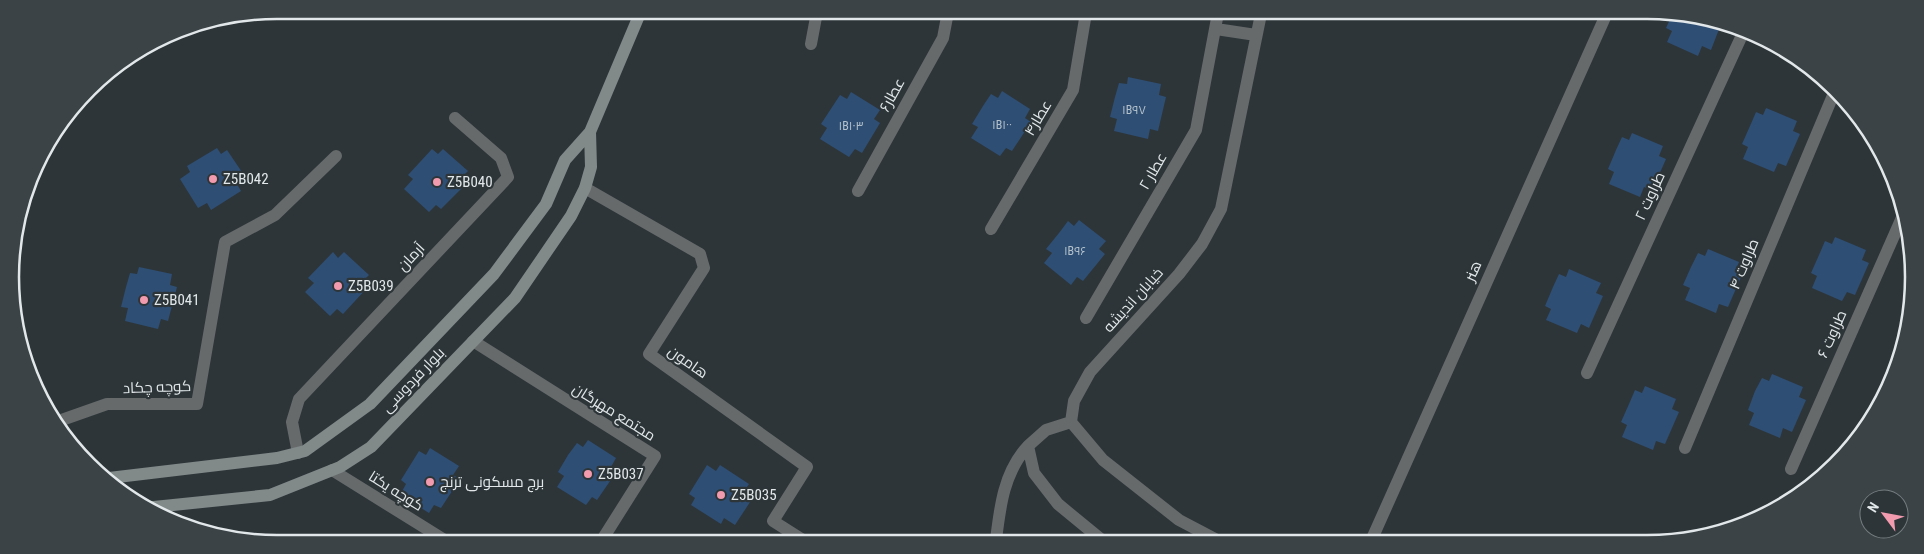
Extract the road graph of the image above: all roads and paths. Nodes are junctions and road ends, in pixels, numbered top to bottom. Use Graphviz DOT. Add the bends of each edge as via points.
graph roads {
  1 [pos="638,19"];
  2 [pos="816,19"];
  3 [pos="947,19"];
  4 [pos="1085,19"];
  5 [pos="1217,19"];
  6 [pos="1260,19"];
  7 [pos="1604,19"];
  8 [pos="1216,29"];
  9 [pos="1256,35"];
  10 [pos="1741,36"];
  11 [pos="811,44"];
  12 [pos="1832,97"];
  13 [pos="455,118"];
  14 [pos="590,132"];
  15 [pos="336,156"];
  16 [pos="585,188"];
  17 [pos="858,191"];
  18 [pos="1899,224"];
  19 [pos="990,229"];
  20 [pos="1086,318"];
  21 [pos="473,341"];
  22 [pos="1587,373"];
  23 [pos="62,420"];
  24 [pos="1071,422"];
  25 [pos="1028,446"];
  26 [pos="1685,448"];
  27 [pos="298,453"];
  28 [pos="1791,469"];
  29 [pos="332,470"];
  30 [pos="114,477"];
  31 [pos="158,507"];
  32 [pos="437,535"];
  33 [pos="605,535"];
  34 [pos="795,535"];
  35 [pos="997,535"];
  36 [pos="1096,535"];
  37 [pos="1208,535"];
  38 [pos="1374,535"];
  1 -- 14 [label="main road, بلوار فردوسی"];
  2 -- 11 [label="street"];
  3 -- 17 [label="street, عطار۶" via="943,38"];
  4 -- 19 [label="street, عطار۴" via="1073,90"];
  5 -- 8 [label="street, عطار ۲"];
  6 -- 9 [label="street, خیابان اندیشه"];
  7 -- 38 [label="street, هنر"];
  8 -- 9 [label="street"];
  8 -- 20 [label="street, عطار ۲" via="1196,130"];
  9 -- 24 [label="street, خیابان اندیشه" via="1220,209 1202,244 1179,274 1090,372 1074,401"];
  10 -- 22 [label="street, طراوت ۲"];
  12 -- 26 [label="street, طراوت ۴"];
  13 -- 27 [label="street, آرمان" via="502,158 508,177 299,399 292,422"];
  14 -- 16 [label="main road, بلوار فردوسی" via="591,167"];
  14 -- 27 [label="main road, بلوار فردوسی" via="565,160 546,204 494,274 370,404"];
  15 -- 23 [label="street, کوچه چکاد" via="275,215 225,242 197,404 108,404"];
  16 -- 21 [label="main road, بلوار فردوسی" via="571,216 515,298"];
  16 -- 34 [label="street, هامون" via="700,254 704,268 649,354 807,467 773,521"];
  18 -- 28 [label="street, طراوت ۶"];
  21 -- 29 [label="main road, بلوار فردوسی" via="371,447"];
  21 -- 33 [label="street, مجتمع مهرگان" via="655,456"];
  24 -- 25 [label="street" via="1046,430"];
  24 -- 37 [label="street" via="1103,460 1180,520"];
  25 -- 35 [label="street" via="1016,459 1001,499"];
  25 -- 36 [label="street" via="1034,474 1058,504"];
  27 -- 30 [label="main road, بلوار فردوسی"];
  29 -- 31 [label="main road, بلوار فردوسی" via="270,495"];
  29 -- 32 [label="street, کوچه یکتا"];
}
